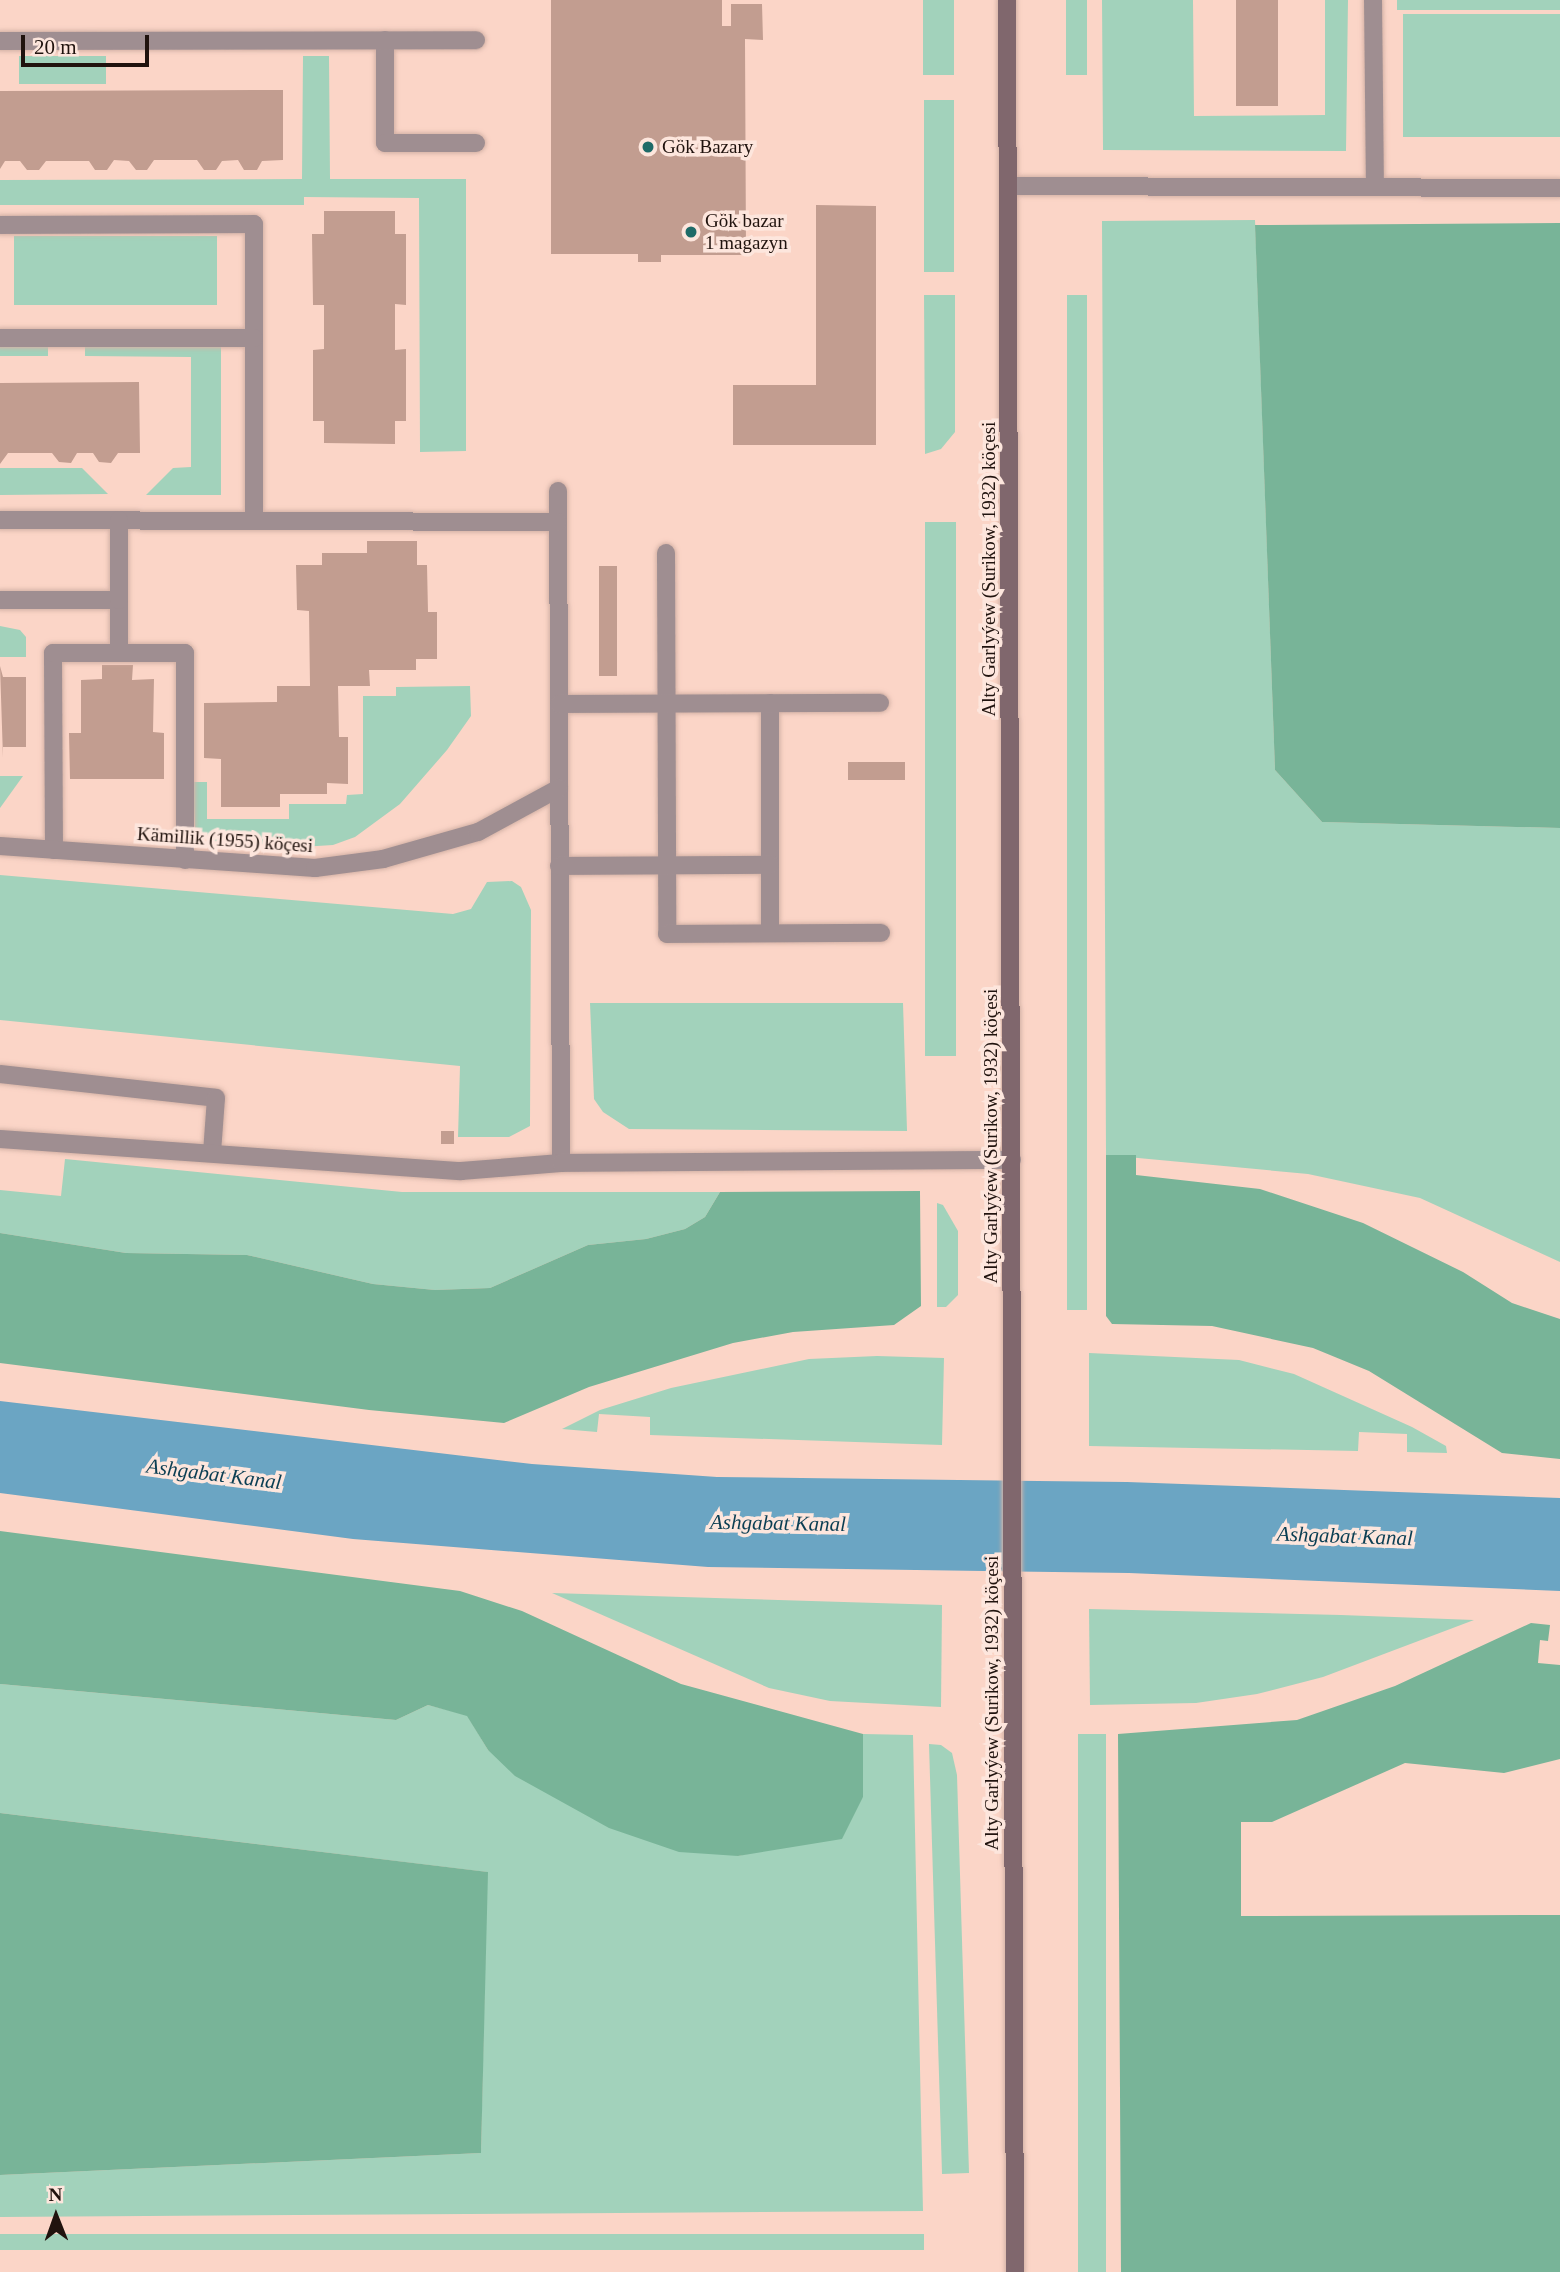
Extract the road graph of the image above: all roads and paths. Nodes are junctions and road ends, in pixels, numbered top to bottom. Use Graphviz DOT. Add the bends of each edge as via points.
graph roads {
  1 [pos="1007,0"];
  2 [pos="1373,0"];
  3 [pos="384,40"];
  4 [pos="476,40"];
  5 [pos="0,41"];
  6 [pos="476,143"];
  7 [pos="1008,186"];
  8 [pos="1375,187"];
  9 [pos="1560,188"];
  10 [pos="0,225"];
  11 [pos="0,338"];
  12 [pos="254,338"];
  13 [pos="558,492"];
  14 [pos="0,520"];
  15 [pos="119,520"];
  16 [pos="254,521"];
  17 [pos="558,522"];
  18 [pos="666,553"];
  19 [pos="0,600"];
  20 [pos="119,600"];
  21 [pos="119,653"];
  22 [pos="770,703"];
  23 [pos="880,703"];
  24 [pos="559,704"];
  25 [pos="667,704"];
  26 [pos="559,788"];
  27 [pos="0,846"];
  28 [pos="54,850"];
  29 [pos="185,860"];
  30 [pos="667,865"];
  31 [pos="770,865"];
  32 [pos="559,866"];
  33 [pos="770,933"];
  34 [pos="881,933"];
  35 [pos="0,1074"];
  36 [pos="0,1139"];
  37 [pos="212,1153"];
  38 [pos="1012,1160"];
  39 [pos="561,1163"];
  40 [pos="1015,2272"];
  1 -- 7 [label="street, Alty Garlyýew (Surikow, 1932) köçesi"];
  2 -- 8 [label="street"];
  3 -- 4 [label="street"];
  3 -- 5 [label="street"];
  3 -- 6 [label="street" via="385,143"];
  7 -- 8 [label="street"];
  7 -- 38 [label="street, Alty Garlyýew (Surikow, 1932) köçesi"];
  8 -- 9 [label="street"];
  10 -- 12 [label="street" via="254,224"];
  11 -- 12 [label="street"];
  12 -- 16 [label="street"];
  13 -- 17 [label="street"];
  14 -- 15 [label="street"];
  15 -- 16 [label="street"];
  15 -- 20 [label="street"];
  16 -- 17 [label="street"];
  17 -- 24 [label="street"];
  18 -- 25 [label="street"];
  19 -- 20 [label="street"];
  20 -- 21 [label="street"];
  21 -- 28 [label="street" via="53,653"];
  21 -- 29 [label="street" via="185,653"];
  22 -- 23 [label="street"];
  22 -- 25 [label="street"];
  22 -- 31 [label="street"];
  24 -- 25 [label="street"];
  24 -- 26 [label="street"];
  25 -- 30 [label="street"];
  26 -- 29 [label="street, Kämillik (1955) köçesi" via="478,832 383,859 314,868"];
  26 -- 32 [label="street"];
  27 -- 28 [label="street, Kämillik (1955) köçesi"];
  28 -- 29 [label="street, Kämillik (1955) köçesi"];
  30 -- 31 [label="street"];
  30 -- 32 [label="street"];
  30 -- 33 [label="street" via="667,933"];
  31 -- 33 [label="street"];
  32 -- 39 [label="street"];
  33 -- 34 [label="street"];
  35 -- 37 [label="street" via="216,1098"];
  36 -- 37 [label="street"];
  37 -- 39 [label="street" via="461,1171"];
  38 -- 39 [label="street"];
  38 -- 40 [label="street, Alty Garlyýew (Surikow, 1932) köçesi"];
}
